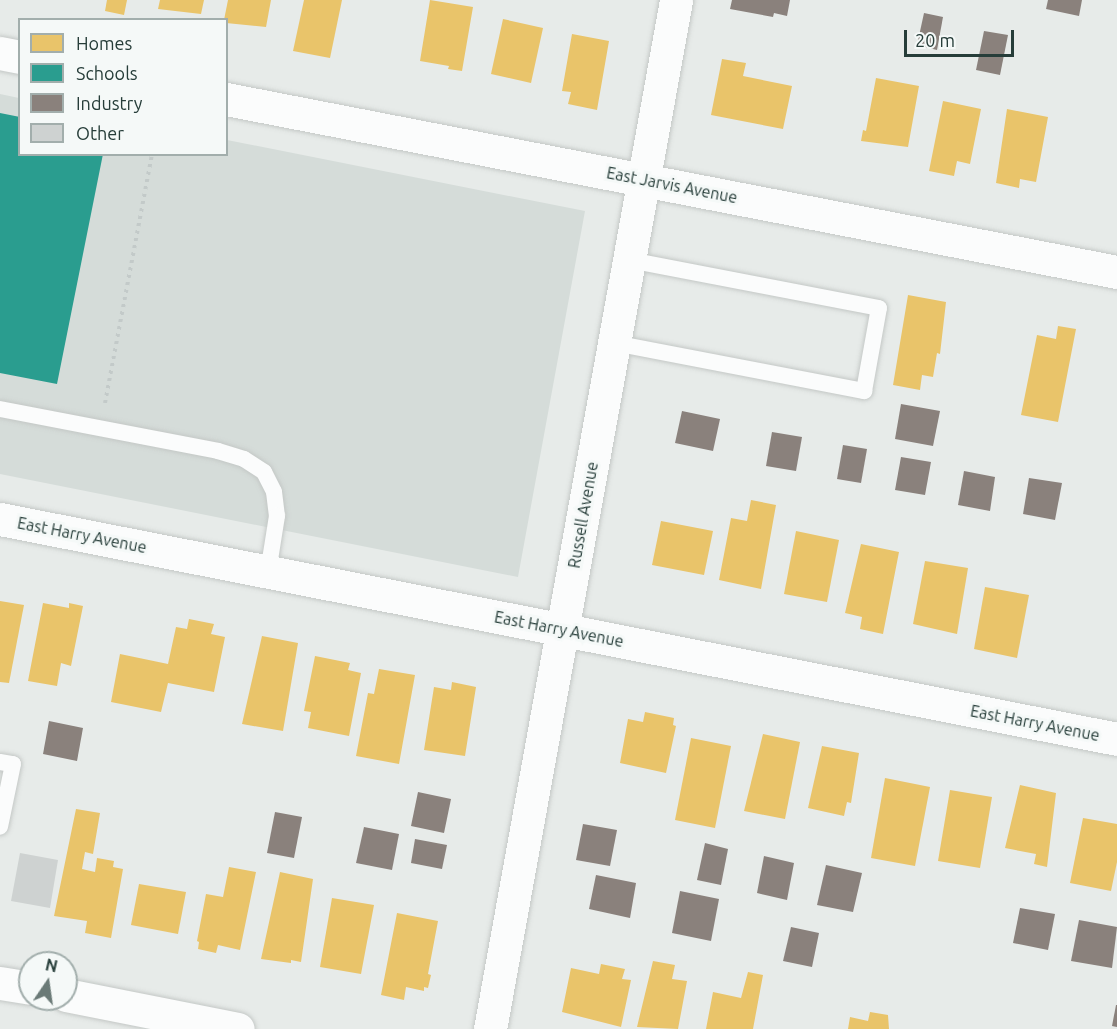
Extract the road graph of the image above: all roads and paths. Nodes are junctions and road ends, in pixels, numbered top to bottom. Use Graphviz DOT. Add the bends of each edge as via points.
graph roads {
  1 [pos="676,0"];
  2 [pos="0,53"];
  3 [pos="18,57"];
  4 [pos="228,99"];
  5 [pos="152,156"];
  6 [pos="644,180"];
  7 [pos="629,260"];
  8 [pos="1117,272"];
  9 [pos="614,343"];
  10 [pos="105,403"];
  11 [pos="0,409"];
  12 [pos="0,519"];
  13 [pos="268,572"];
  14 [pos="563,629"];
  15 [pos="1117,739"];
  16 [pos="0,762"];
  17 [pos="0,827"];
  18 [pos="0,983"];
  19 [pos="18,986"];
  20 [pos="78,998"];
  21 [pos="238,1029"];
  22 [pos="490,1029"];
  1 -- 6 [label="street, Russell Avenue"];
  2 -- 3 [label="street"];
  4 -- 6 [label="street, East Jarvis Avenue"];
  5 -- 10 [label="path"];
  6 -- 7 [label="street, Russell Avenue"];
  6 -- 8 [label="street, East Jarvis Avenue"];
  7 -- 9 [label="street, Russell Avenue"];
  7 -- 9 [label="lane" via="879,308 864,391"];
  9 -- 14 [label="street, Russell Avenue"];
  11 -- 13 [label="lane" via="244,459 264,472 274,492 277,516"];
  12 -- 13 [label="street, East Harry Avenue"];
  13 -- 14 [label="street, East Harry Avenue"];
  14 -- 15 [label="street, East Harry Avenue"];
  14 -- 22 [label="street, Russell Avenue"];
  16 -- 17 [label="lane" via="13,765"];
  18 -- 19 [label="street"];
  20 -- 21 [label="street"];
}
